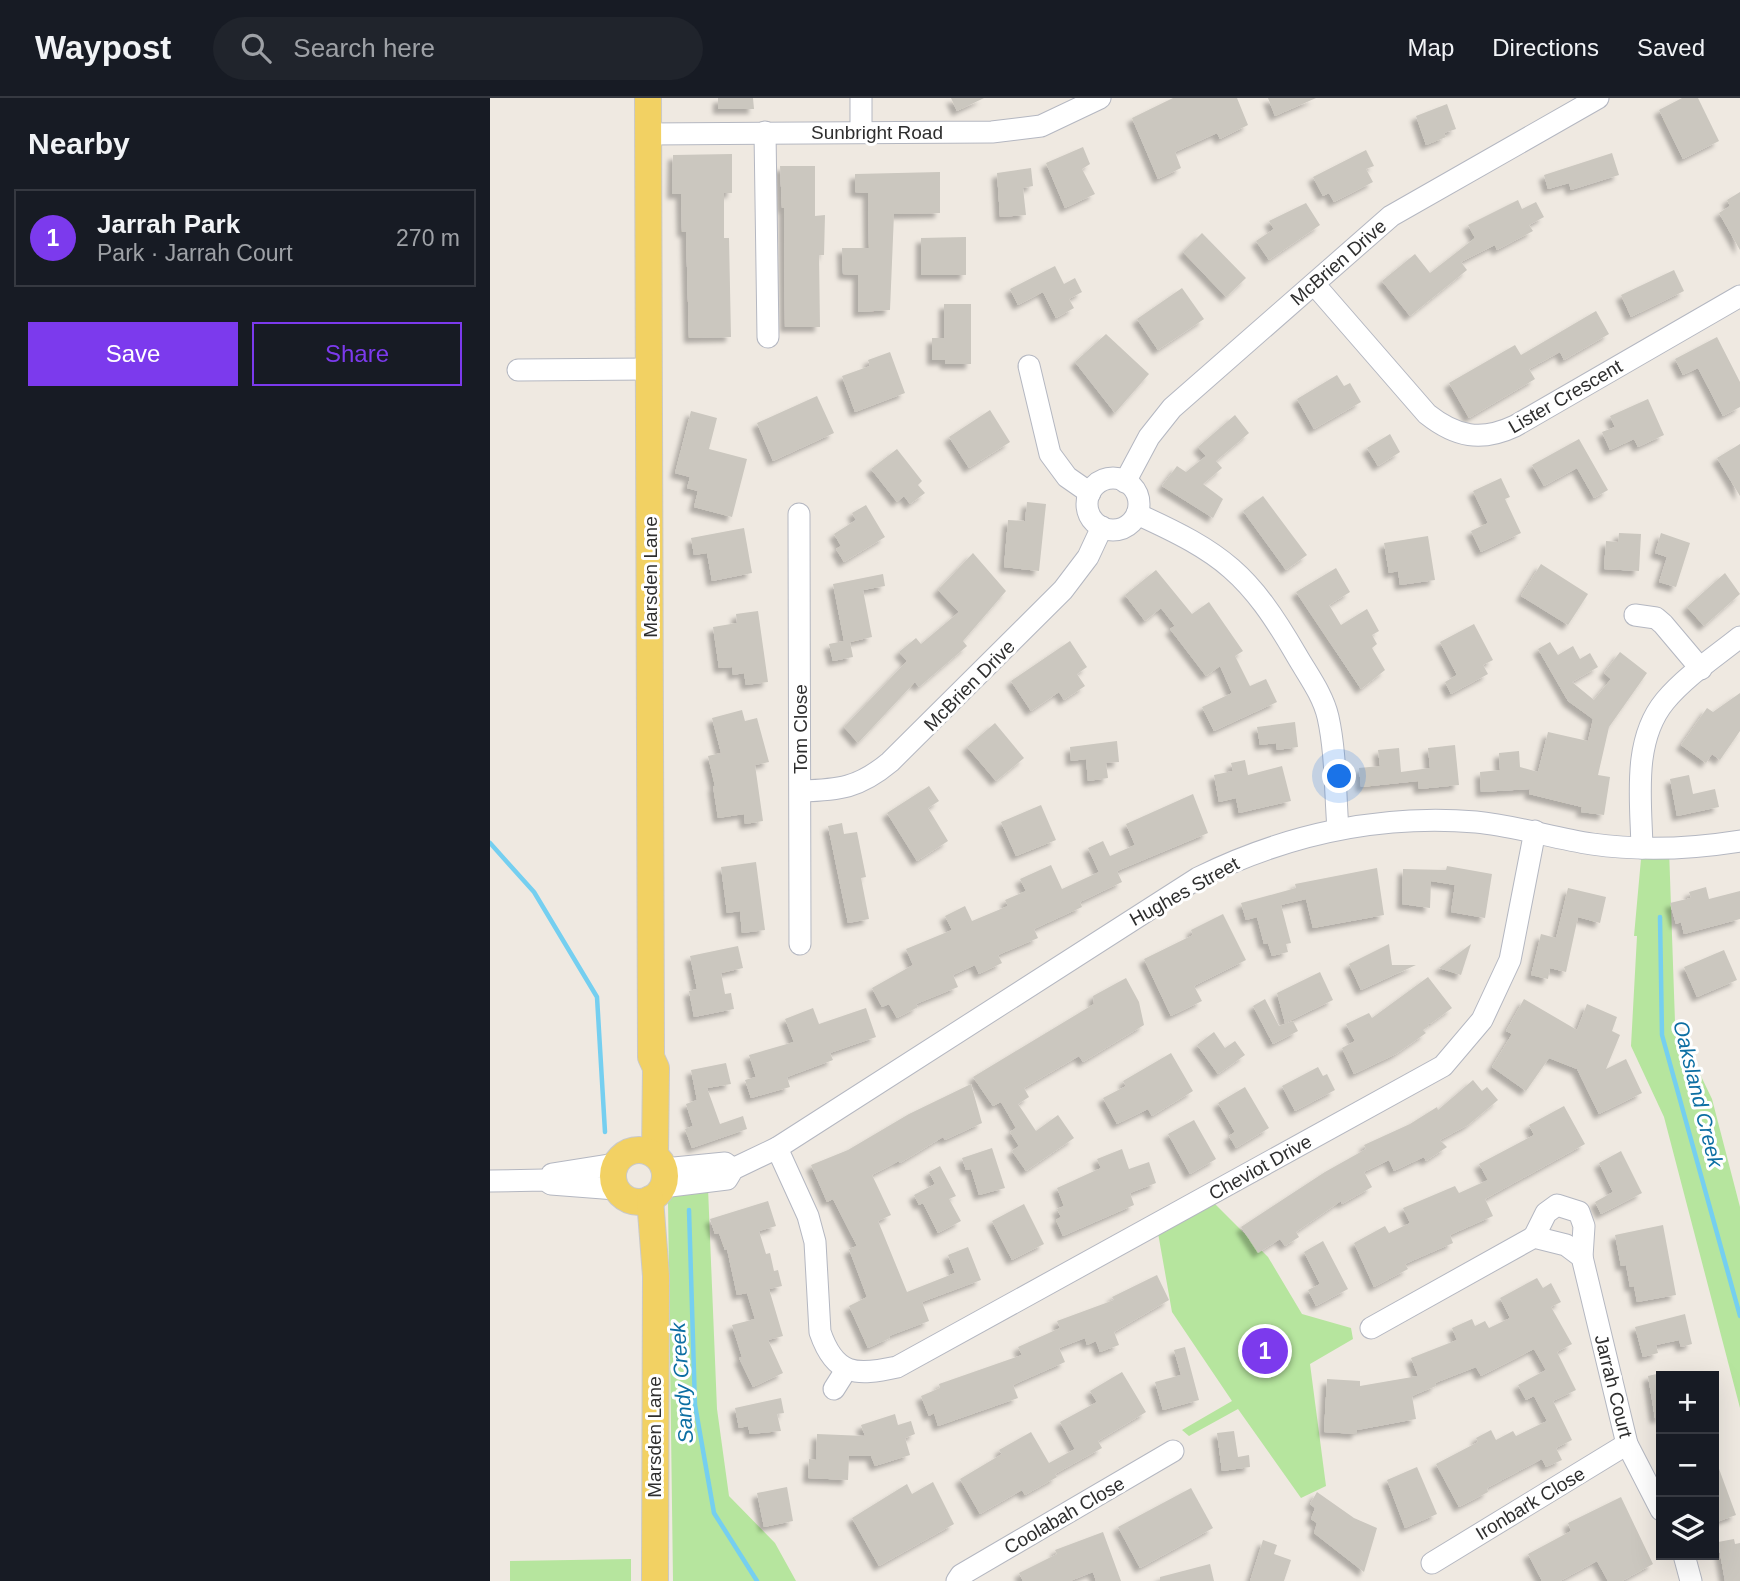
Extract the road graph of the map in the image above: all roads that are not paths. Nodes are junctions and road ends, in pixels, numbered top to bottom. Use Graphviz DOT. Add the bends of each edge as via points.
graph roads {
  1 [pos="648,98"];
  2 [pos="861,98"];
  3 [pos="1100,98"];
  4 [pos="1598,98"];
  5 [pos="862,131"];
  6 [pos="765,132"];
  7 [pos="648,134"];
  8 [pos="1314,284"];
  9 [pos="1738,302"];
  10 [pos="768,337"];
  11 [pos="1029,366"];
  12 [pos="649,369"];
  13 [pos="518,370"];
  14 [pos="1125,482"];
  15 [pos="1090,493"];
  16 [pos="799,514"];
  17 [pos="1137,514"];
  18 [pos="1102,527"];
  19 [pos="1634,615"];
  20 [pos="1740,637"];
  21 [pos="1701,669"];
  22 [pos="801,791"];
  23 [pos="1338,829"];
  24 [pos="1535,831"];
  25 [pos="1740,841"];
  26 [pos="1642,848"];
  27 [pos="800,944"];
  28 [pos="777,1148"];
  29 [pos="641,1177"];
  30 [pos="490,1181"];
  31 [pos="1534,1237"];
  32 [pos="1582,1257"];
  33 [pos="1371,1328"];
  34 [pos="846,1370"];
  35 [pos="834,1389"];
  36 [pos="1627,1444"];
  37 [pos="1173,1451"];
  38 [pos="1656,1500"];
  39 [pos="1685,1560"];
  40 [pos="1432,1563"];
  41 [pos="655,1581"];
  42 [pos="957,1581"];
  43 [pos="1691,1581"];
  1 -- 7 [label="main road, Marsden Lane"];
  2 -- 5 [label="street"];
  3 -- 5 [label="street, Sunbright Road" via="1041,126 1020,130"];
  4 -- 8 [label="street, McBrien Drive" via="1414,201 1368,234"];
  5 -- 6 [label="street, Sunbright Road"];
  6 -- 7 [label="street, Sunbright Road"];
  6 -- 10 [label="street"];
  7 -- 12 [label="main road, Marsden Lane"];
  8 -- 9 [label="street, Lister Crescent" via="1427,414 1446,430 1482,437 1515,426"];
  8 -- 14 [label="street, McBrien Drive" via="1162,419"];
  11 -- 15 [label="street" via="1050,454 1067,477"];
  12 -- 13 [label="street"];
  12 -- 29 [label="main road, Marsden Lane" via="651,1057 656,1068"];
  14 -- 15 [label="street" via="1108,479"];
  14 -- 17 [label="street" via="1137,496"];
  15 -- 18 [label="street" via="1088,510"];
  16 -- 22 [label="street, Tom Close"];
  17 -- 18 [label="street" via="1122,528"];
  17 -- 23 [label="street" via="1204,547 1229,565 1272,613 1326,709"];
  18 -- 22 [label="street, McBrien Drive" via="1088,557 1063,590 890,762 861,783"];
  19 -- 21 [label="street" via="1656,618"];
  20 -- 21 [label="street"];
  21 -- 26 [label="street" via="1664,703 1645,741"];
  22 -- 27 [label="street, Tom Close"];
  23 -- 24 [label="street, Hughes Street" via="1421,820"];
  23 -- 28 [label="street, Hughes Street" via="1258,851 1198,878"];
  24 -- 26 [label="street, Hughes Street" via="1589,844"];
  24 -- 34 [label="street, Cheviot Drive" via="1510,960 1482,1020 1443,1066 897,1367 867,1373"];
  25 -- 26 [label="street, Hughes Street"];
  28 -- 29 [label="street, Hughes Street" via="733,1169 727,1178"];
  28 -- 34 [label="street" via="815,1242 820,1332 836,1362"];
  29 -- 30 [label="street, Hughes Street" via="551,1184 545,1180"];
  29 -- 41 [label="main road, Marsden Lane" via="643,1275 653,1294"];
  31 -- 32 [label="street" via="1566,1245"];
  31 -- 32 [label="street, Jarrah Court" via="1546,1213 1557,1205 1570,1207 1579,1212 1584,1226"];
  31 -- 33 [label="street, Jarrah Court"];
  32 -- 36 [label="street, Jarrah Court"];
  34 -- 35 [label="street"];
  36 -- 38 [label="street, Jarrah Court"];
  36 -- 40 [label="street, Ironbark Close"];
  37 -- 42 [label="street, Coolabah Close"];
  39 -- 43 [label="street"];
}
